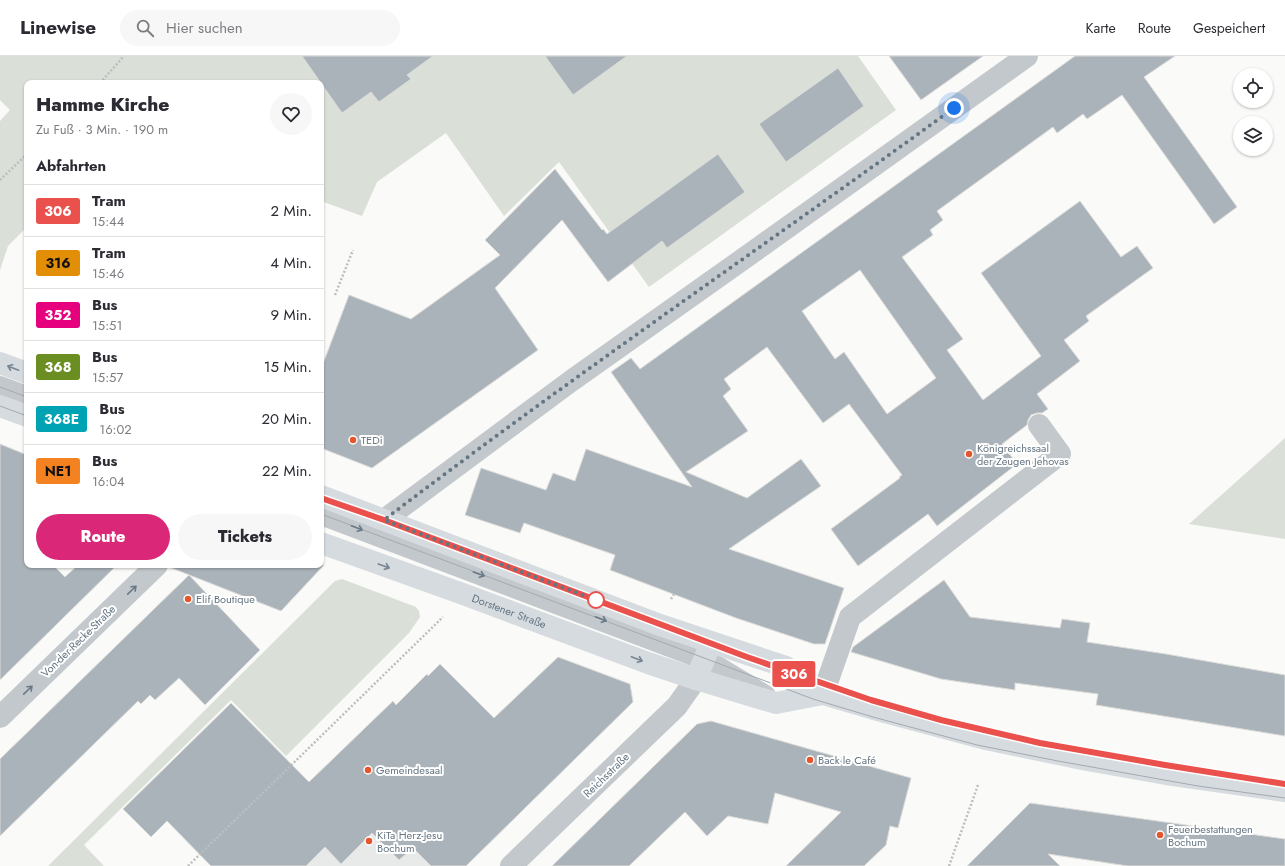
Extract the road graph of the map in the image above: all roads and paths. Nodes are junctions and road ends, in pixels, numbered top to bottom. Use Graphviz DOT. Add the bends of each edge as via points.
graph roads {
  1 [pos="124,56"];
  2 [pos="1027,56"];
  3 [pos="103,80"];
  4 [pos="24,157"];
  5 [pos="0,180"];
  6 [pos="353,250"];
  7 [pos="335,295"];
  8 [pos="0,363"];
  9 [pos="24,372"];
  10 [pos="0,387"];
  11 [pos="24,396"];
  12 [pos="0,406"];
  13 [pos="24,415"];
  14 [pos="1039,425"];
  15 [pos="324,502"];
  16 [pos="384,520"];
  17 [pos="324,544"];
  18 [pos="154,568"];
  19 [pos="463,594"];
  20 [pos="708,651"];
  21 [pos="696,679"];
  22 [pos="823,694"];
  23 [pos="776,703"];
  24 [pos="0,717"];
  25 [pos="978,785"];
  26 [pos="1285,791"];
  27 [pos="188,866"];
  28 [pos="511,866"];
  29 [pos="949,866"];
  1 -- 3 [label="path"];
  2 -- 16 [label="street" via="571,381"];
  4 -- 5 [label="path"];
  6 -- 7 [label="path"];
  9 -- 8 [label="main road, one-way"];
  10 -- 11 [label="street"];
  12 -- 13 [label="main road"];
  14 -- 22 [label="street" via="1060,454 850,617"];
  15 -- 16 [label="main road, Dorstener Straße"];
  15 -- 20 [label="street, one-way"];
  16 -- 20 [label="main road, Dorstener Straße" via="660,625"];
  17 -- 19 [label="main road, Dorstener Straße, one-way"];
  24 -- 18 [label="street, Von-der-Recke-Straße, one-way"];
  19 -- 21 [label="main road, Dorstener Straße, one-way" via="640,661"];
  19 -- 27 [label="path" via="436,625"];
  20 -- 21 [label="main road"];
  20 -- 22 [label="main road, Dorstener Straße" via="786,667"];
  20 -- 23 [label="street"];
  21 -- 23 [label="main road, Dorstener Straße"];
  21 -- 28 [label="street, Reichsstraße" via="677,706"];
  22 -- 23 [label="main road, Dorstener Straße"];
  22 -- 26 [label="main road, Dorstener Straße" via="874,710 1010,744 1166,774"];
  25 -- 29 [label="path"];
}
